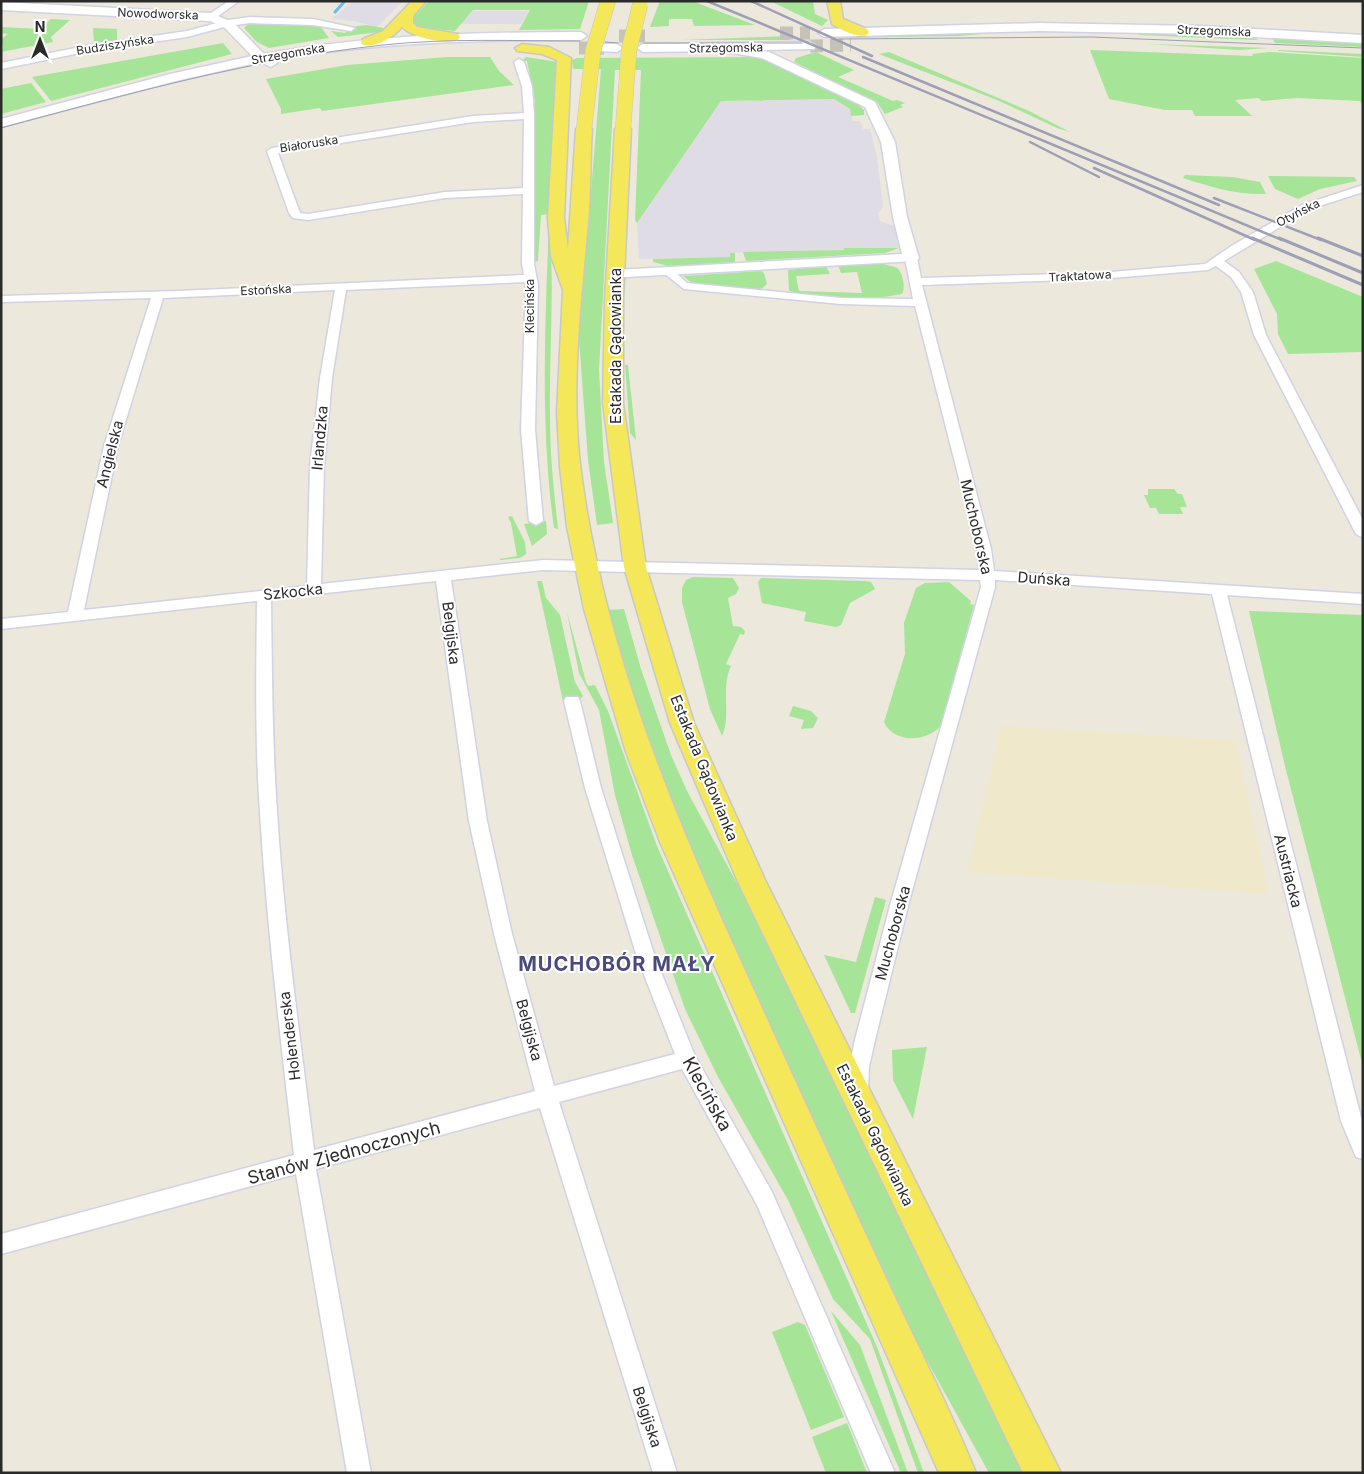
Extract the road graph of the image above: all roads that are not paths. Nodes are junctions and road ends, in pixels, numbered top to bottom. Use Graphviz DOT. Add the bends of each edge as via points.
graph roads {
  1 [pos="235,1"];
  2 [pos="642,1"];
  3 [pos="833,1"];
  4 [pos="606,2"];
  5 [pos="1,6"];
  6 [pos="414,8"];
  7 [pos="211,17"];
  8 [pos="837,21"];
  9 [pos="228,23"];
  10 [pos="342,27"];
  11 [pos="351,28"];
  12 [pos="1065,29"];
  13 [pos="330,30"];
  14 [pos="862,32"];
  15 [pos="816,33"];
  16 [pos="780,34"];
  17 [pos="453,37"];
  18 [pos="1363,39"];
  19 [pos="246,42"];
  20 [pos="368,42"];
  21 [pos="851,44"];
  22 [pos="725,49"];
  23 [pos="304,50"];
  24 [pos="520,55"];
  25 [pos="260,58"];
  26 [pos="334,60"];
  27 [pos="784,63"];
  28 [pos="1,66"];
  29 [pos="529,116"];
  30 [pos="1,123"];
  31 [pos="1,137"];
  32 [pos="1363,188"];
  33 [pos="528,191"];
  34 [pos="1236,247"];
  35 [pos="911,258"];
  36 [pos="1217,262"];
  37 [pos="669,272"];
  38 [pos="615,275"];
  39 [pos="530,278"];
  40 [pos="916,282"];
  41 [pos="341,287"];
  42 [pos="158,294"];
  43 [pos="571,294"];
  44 [pos="1,299"];
  45 [pos="920,303"];
  46 [pos="536,521"];
  47 [pos="1363,534"];
  48 [pos="586,566"];
  49 [pos="635,567"];
  50 [pos="988,575"];
  51 [pos="443,576"];
  52 [pos="314,590"];
  53 [pos="1218,591"];
  54 [pos="264,596"];
  55 [pos="1363,599"];
  56 [pos="75,616"];
  57 [pos="1,624"];
  58 [pos="572,700"];
  59 [pos="687,1059"];
  60 [pos="548,1098"];
  61 [pos="858,1101"];
  62 [pos="1363,1150"];
  63 [pos="305,1164"];
  64 [pos="1,1244"];
  65 [pos="359,1473"];
  66 [pos="665,1473"];
  67 [pos="883,1473"];
  68 [pos="958,1473"];
  69 [pos="1043,1473"];
  1 -- 7 [label="street"];
  2 -- 38 [label="main road, Estakada Gądowianka, bridge" via="633,24 627,58"];
  3 -- 8 [label="main road"];
  4 -- 43 [label="main road, bridge" via="593,50"];
  5 -- 7 [label="main road, Nowodworska"];
  6 -- 17 [label="main road" via="406,24 415,31"];
  6 -- 20 [label="main road" via="388,34"];
  7 -- 9 [label="main road, Nowodworska"];
  8 -- 14 [label="main road"];
  8 -- 15 [label="main road"];
  9 -- 10 [label="street, Budziszyńska" via="261,19"];
  9 -- 19 [label="main road, Nowodworska"];
  9 -- 28 [label="street, Budziszyńska" via="187,34 85,49"];
  10 -- 11 [label="street, Budziszyńska"];
  10 -- 13 [label="street"];
  12 -- 14 [label="main road, Strzegomska"];
  12 -- 18 [label="main road, Strzegomska" via="1202,30"];
  12 -- 21 [label="main road, Strzegomska"];
  14 -- 15 [label="main road, Strzegomska"];
  16 -- 22 [label="main road, Strzegomska" via="644,42"];
  17 -- 20 [label="main road, Strzegomska"];
  17 -- 24 [label="main road, Strzegomska" via="580,42"];
  19 -- 23 [label="main road, Nowodworska" via="271,50"];
  19 -- 25 [label="main road, Nowodworska"];
  20 -- 23 [label="main road, Strzegomska"];
  22 -- 27 [label="main road, Muchoborska" via="758,52"];
  22 -- 27 [label="main road, Strzegomska" via="804,46 785,54"];
  23 -- 25 [label="main road, Strzegomska"];
  24 -- 26 [label="main road, Strzegomska" via="450,48"];
  24 -- 29 [label="street, Klecińska"];
  24 -- 43 [label="main road" via="544,50 564,58 556,218 560,256"];
  25 -- 30 [label="main road, Strzegomska" via="179,74"];
  25 -- 31 [label="main road, Strzegomska" via="271,63 299,65 194,86"];
  27 -- 35 [label="main road, Muchoborska" via="863,100 873,109 888,142 898,209"];
  29 -- 33 [label="street, Klecińska"];
  29 -- 33 [label="street, Białoruska" via="473,119 272,151 290,205 297,216 308,217 445,194"];
  32 -- 34 [label="street, Otyńska" via="1306,207"];
  33 -- 39 [label="street, Klecińska"];
  34 -- 36 [label="street, Traktatowa"];
  35 -- 37 [label="main road"];
  35 -- 40 [label="street, Muchoborska"];
  36 -- 40 [label="street, Traktatowa" via="1208,267 1112,275"];
  36 -- 47 [label="street" via="1230,267 1239,278 1255,308 1260,335"];
  37 -- 38 [label="main road"];
  37 -- 45 [label="street" via="684,286 841,301"];
  38 -- 49 [label="main road, Estakada Gądowianka" via="613,403"];
  39 -- 41 [label="street, Estońska"];
  39 -- 46 [label="street, Klecińska" via="528,430"];
  40 -- 45 [label="street, Muchoborska"];
  41 -- 42 [label="street, Estońska"];
  41 -- 52 [label="street, Irlandzka" via="326,378 318,456"];
  42 -- 44 [label="street, Estońska"];
  42 -- 56 [label="street, Angielska" via="111,446"];
  43 -- 48 [label="main road" via="567,412 570,467"];
  45 -- 50 [label="street, Muchoborska"];
  48 -- 49 [label="street, Szkocka"];
  48 -- 51 [label="street, Szkocka" via="543,565"];
  48 -- 68 [label="main road" via="613,671 673,842"];
  49 -- 50 [label="street, Duńska"];
  49 -- 61 [label="main road, Estakada Gądowianka" via="682,722 752,882"];
  50 -- 53 [label="street, Duńska"];
  50 -- 61 [label="street, Muchoborska" via="985,606 932,787 865,1040 859,1067"];
  51 -- 52 [label="street, Szkocka"];
  51 -- 60 [label="street, Belgijska" via="463,734 485,856"];
  52 -- 54 [label="street, Szkocka"];
  53 -- 55 [label="street, Duńska"];
  53 -- 62 [label="street, Austriacka" via="1351,1121"];
  54 -- 56 [label="street, Szkocka"];
  54 -- 63 [label="street, Holenderska" via="264,716 270,852"];
  56 -- 57 [label="street, Szkocka"];
  58 -- 59 [label="street, Klecińska" via="593,788 634,920"];
  59 -- 60 [label="street, Stanów Zjednoczonych"];
  59 -- 67 [label="street, Klecińska" via="765,1199"];
  60 -- 63 [label="street, Stanów Zjednoczonych"];
  60 -- 66 [label="street, Belgijska"];
  61 -- 69 [label="main road, Estakada Gądowianka"];
  63 -- 64 [label="street, Stanów Zjednoczonych"];
  63 -- 65 [label="street, Holenderska"];
}
